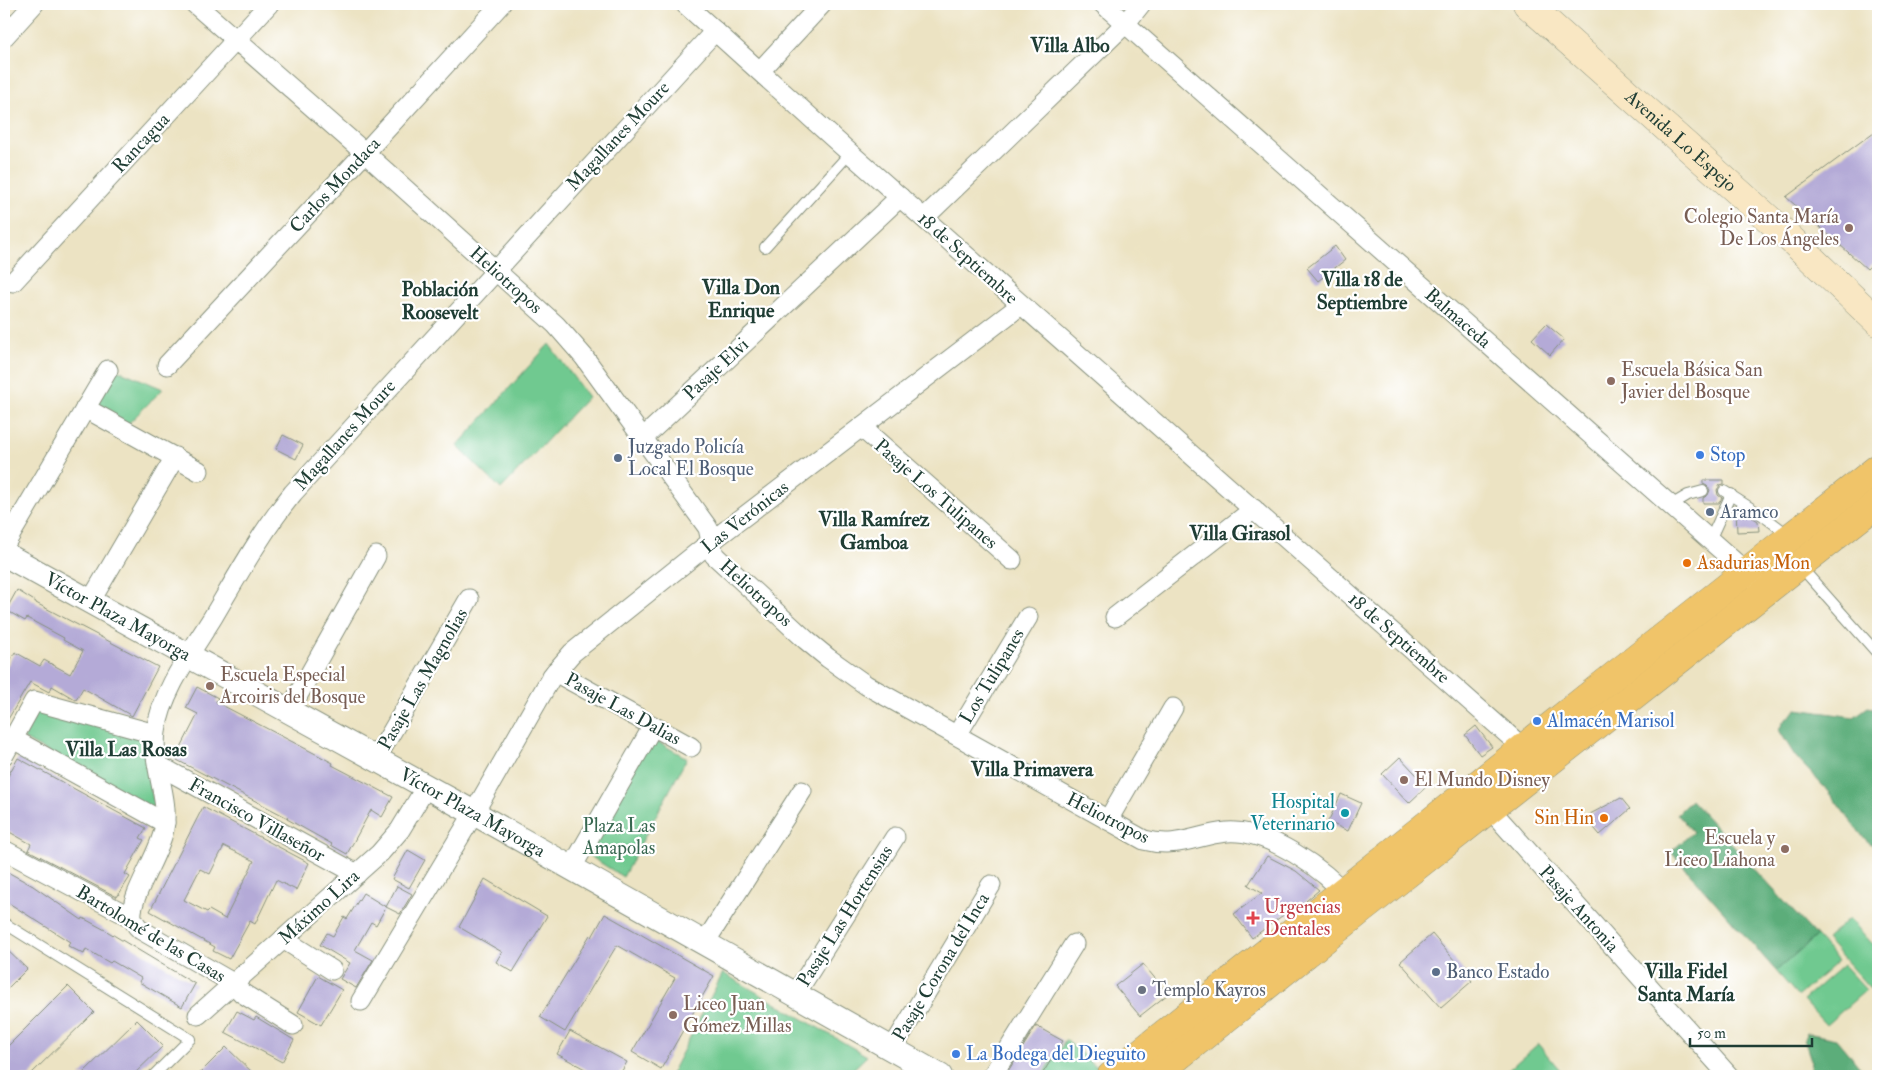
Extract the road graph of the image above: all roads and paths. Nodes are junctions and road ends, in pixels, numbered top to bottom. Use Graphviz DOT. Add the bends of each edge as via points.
graph roads {
  1 [pos="34,4"];
  2 [pos="195,4"];
  3 [pos="269,4"];
  4 [pos="501,4"];
  5 [pos="685,4"];
  6 [pos="822,4"];
  7 [pos="1103,4"];
  8 [pos="1141,4"];
  9 [pos="1527,4"];
  10 [pos="1125,24"];
  11 [pos="715,31"];
  12 [pos="4,37"];
  13 [pos="236,40"];
  14 [pos="760,71"];
  15 [pos="365,153"];
  16 [pos="850,153"];
  17 [pos="900,197"];
  18 [pos="924,218"];
  19 [pos="765,247"];
  20 [pos="495,271"];
  21 [pos="13,282"];
  22 [pos="1021,305"];
  23 [pos="1878,322"];
  24 [pos="167,365"];
  25 [pos="108,370"];
  26 [pos="85,408"];
  27 [pos="861,427"];
  28 [pos="642,438"];
  29 [pos="174,458"];
  30 [pos="1878,468"];
  31 [pos="199,471"];
  32 [pos="1703,491"];
  33 [pos="1878,503"];
  34 [pos="1671,505"];
  35 [pos="1254,509"];
  36 [pos="1791,537"];
  37 [pos="1710,540"];
  38 [pos="712,541"];
  39 [pos="4,546"];
  40 [pos="4,554"];
  41 [pos="376,556"];
  42 [pos="1012,560"];
  43 [pos="1800,565"];
  44 [pos="1747,572"];
  45 [pos="1768,591"];
  46 [pos="469,599"];
  47 [pos="90,602"];
  48 [pos="1028,617"];
  49 [pos="1115,617"];
  50 [pos="1878,654"];
  51 [pos="189,656"];
  52 [pos="555,672"];
  53 [pos="1173,708"];
  54 [pos="289,711"];
  55 [pos="654,726"];
  56 [pos="155,734"];
  57 [pos="957,735"];
  58 [pos="8,747"];
  59 [pos="691,747"];
  60 [pos="1524,748"];
  61 [pos="376,760"];
  62 [pos="158,765"];
  63 [pos="1542,768"];
  64 [pos="426,787"];
  65 [pos="802,791"];
  66 [pos="1490,809"];
  67 [pos="474,814"];
  68 [pos="1108,820"];
  69 [pos="166,822"];
  70 [pos="895,837"];
  71 [pos="4,850"];
  72 [pos="571,869"];
  73 [pos="357,874"];
  74 [pos="991,885"];
  75 [pos="1343,891"];
  76 [pos="1360,911"];
  77 [pos="132,918"];
  78 [pos="4,923"];
  79 [pos="283,939"];
  80 [pos="704,944"];
  81 [pos="1074,944"];
  82 [pos="332,970"];
  83 [pos="233,983"];
  84 [pos="796,995"];
  85 [pos="361,1001"];
  86 [pos="198,1015"];
  87 [pos="293,1025"];
  88 [pos="892,1049"];
  89 [pos="153,1076"];
  90 [pos="940,1076"];
  91 [pos="992,1076"];
  92 [pos="1111,1076"];
  93 [pos="1154,1076"];
  94 [pos="1729,1076"];
  1 -- 12 [label="street"];
  2 -- 13 [label="street, Heliotropos"];
  3 -- 13 [label="street, Rancagua"];
  4 -- 15 [label="street, Carlos Mondaca"];
  5 -- 11 [label="street, 18 de Septiembre"];
  6 -- 14 [label="street"];
  7 -- 10 [label="street, Balmaceda"];
  8 -- 10 [label="street"];
  9 -- 23 [label="main road, Avenida Lo Espejo" via="1780,229"];
  10 -- 18 [label="street"];
  10 -- 34 [label="street, Balmaceda"];
  11 -- 14 [label="street, 18 de Septiembre"];
  11 -- 20 [label="street, Magallanes Moure"];
  13 -- 15 [label="street, Heliotropos"];
  13 -- 21 [label="street, Rancagua"];
  14 -- 16 [label="street, 18 de Septiembre"];
  15 -- 20 [label="street, Heliotropos"];
  15 -- 24 [label="street, Carlos Mondaca"];
  16 -- 17 [label="street, 18 de Septiembre"];
  16 -- 19 [label="lane"];
  17 -- 18 [label="street, 18 de Septiembre"];
  17 -- 28 [label="street, Pasaje Elvi"];
  18 -- 22 [label="street, 18 de Septiembre"];
  20 -- 28 [label="street, Heliotropos" via="566,335"];
  20 -- 51 [label="street, Magallanes Moure" via="279,510"];
  22 -- 27 [label="street, Las Verónicas"];
  22 -- 35 [label="street, 18 de Septiembre"];
  25 -- 26 [label="street"];
  26 -- 29 [label="street"];
  26 -- 39 [label="street"];
  27 -- 38 [label="street, Las Verónicas"];
  27 -- 42 [label="street, Pasaje Los Tulipanes"];
  28 -- 38 [label="street, Heliotropos" via="708,528"];
  29 -- 31 [label="street"];
  29 -- 47 [label="street"];
  30 -- 36 [label="main road"];
  32 -- 34 [label="lane"];
  33 -- 43 [label="main road"];
  34 -- 37 [label="street, Balmaceda"];
  35 -- 49 [label="street"];
  35 -- 60 [label="street, 18 de Septiembre"];
  36 -- 37 [label="lane" via="1728,493"];
  36 -- 44 [label="main road"];
  37 -- 44 [label="street, Balmaceda"];
  38 -- 52 [label="street, Las Verónicas" via="572,654"];
  38 -- 57 [label="street, Heliotropos" via="714,555 828,658 866,685"];
  40 -- 47 [label="street, Víctor Plaza Mayorga"];
  41 -- 54 [label="street"];
  43 -- 45 [label="main road"];
  43 -- 50 [label="lane"];
  44 -- 45 [label="street, Balmaceda"];
  44 -- 60 [label="main road"];
  45 -- 63 [label="main road"];
  46 -- 61 [label="street, Pasaje Las Magnolias"];
  47 -- 51 [label="street, Víctor Plaza Mayorga"];
  48 -- 57 [label="street, Los Tulipanes"];
  51 -- 54 [label="street, Víctor Plaza Mayorga"];
  51 -- 56 [label="street, Magallanes Moure" via="161,706"];
  52 -- 55 [label="street, Pasaje Las Dalias"];
  52 -- 67 [label="street, Las Verónicas"];
  53 -- 68 [label="street"];
  54 -- 61 [label="street, Víctor Plaza Mayorga"];
  55 -- 59 [label="street, Pasaje Las Dalias"];
  55 -- 72 [label="street"];
  56 -- 58 [label="street" via="34,701"];
  56 -- 62 [label="street, Magallanes Moure"];
  57 -- 68 [label="street, Heliotropos"];
  58 -- 69 [label="street"];
  60 -- 63 [label="street, 18 de Septiembre"];
  60 -- 75 [label="main road"];
  61 -- 64 [label="street, Víctor Plaza Mayorga"];
  62 -- 69 [label="street, Magallanes Moure"];
  62 -- 73 [label="street, Francisco Villaseñor"];
  63 -- 66 [label="main road"];
  64 -- 67 [label="street, Víctor Plaza Mayorga"];
  64 -- 73 [label="street, Máximo Lira" via="400,830"];
  65 -- 80 [label="street"];
  66 -- 76 [label="main road"];
  66 -- 94 [label="street, Pasaje Antonia"];
  67 -- 72 [label="street, Víctor Plaza Mayorga"];
  67 -- 85 [label="street, Las Verónicas"];
  68 -- 75 [label="street, Heliotropos" via="1144,840 1165,844 1226,832 1259,836 1309,863"];
  69 -- 77 [label="street, Magallanes Moure" via="162,839 133,904"];
  70 -- 84 [label="street, Pasaje Las Hortensias"];
  71 -- 77 [label="street, Bartolomé de las Casas"];
  72 -- 80 [label="street, Víctor Plaza Mayorga"];
  73 -- 79 [label="street, Máximo Lira"];
  74 -- 88 [label="street, Pasaje Corona del Inca"];
  75 -- 76 [label="street, Heliotropos"];
  75 -- 92 [label="main road"];
  76 -- 93 [label="main road"];
  77 -- 83 [label="street, Bartolomé de las Casas" via="142,930"];
  78 -- 89 [label="lane" via="190,1039"];
  79 -- 82 [label="street"];
  79 -- 83 [label="street, Máximo Lira"];
  80 -- 84 [label="street, Víctor Plaza Mayorga"];
  81 -- 91 [label="street"];
  83 -- 86 [label="street, Máximo Lira"];
  83 -- 87 [label="street, Bartolomé de las Casas" via="242,993"];
  84 -- 88 [label="street, Víctor Plaza Mayorga"];
  88 -- 90 [label="street, Víctor Plaza Mayorga"];
}
